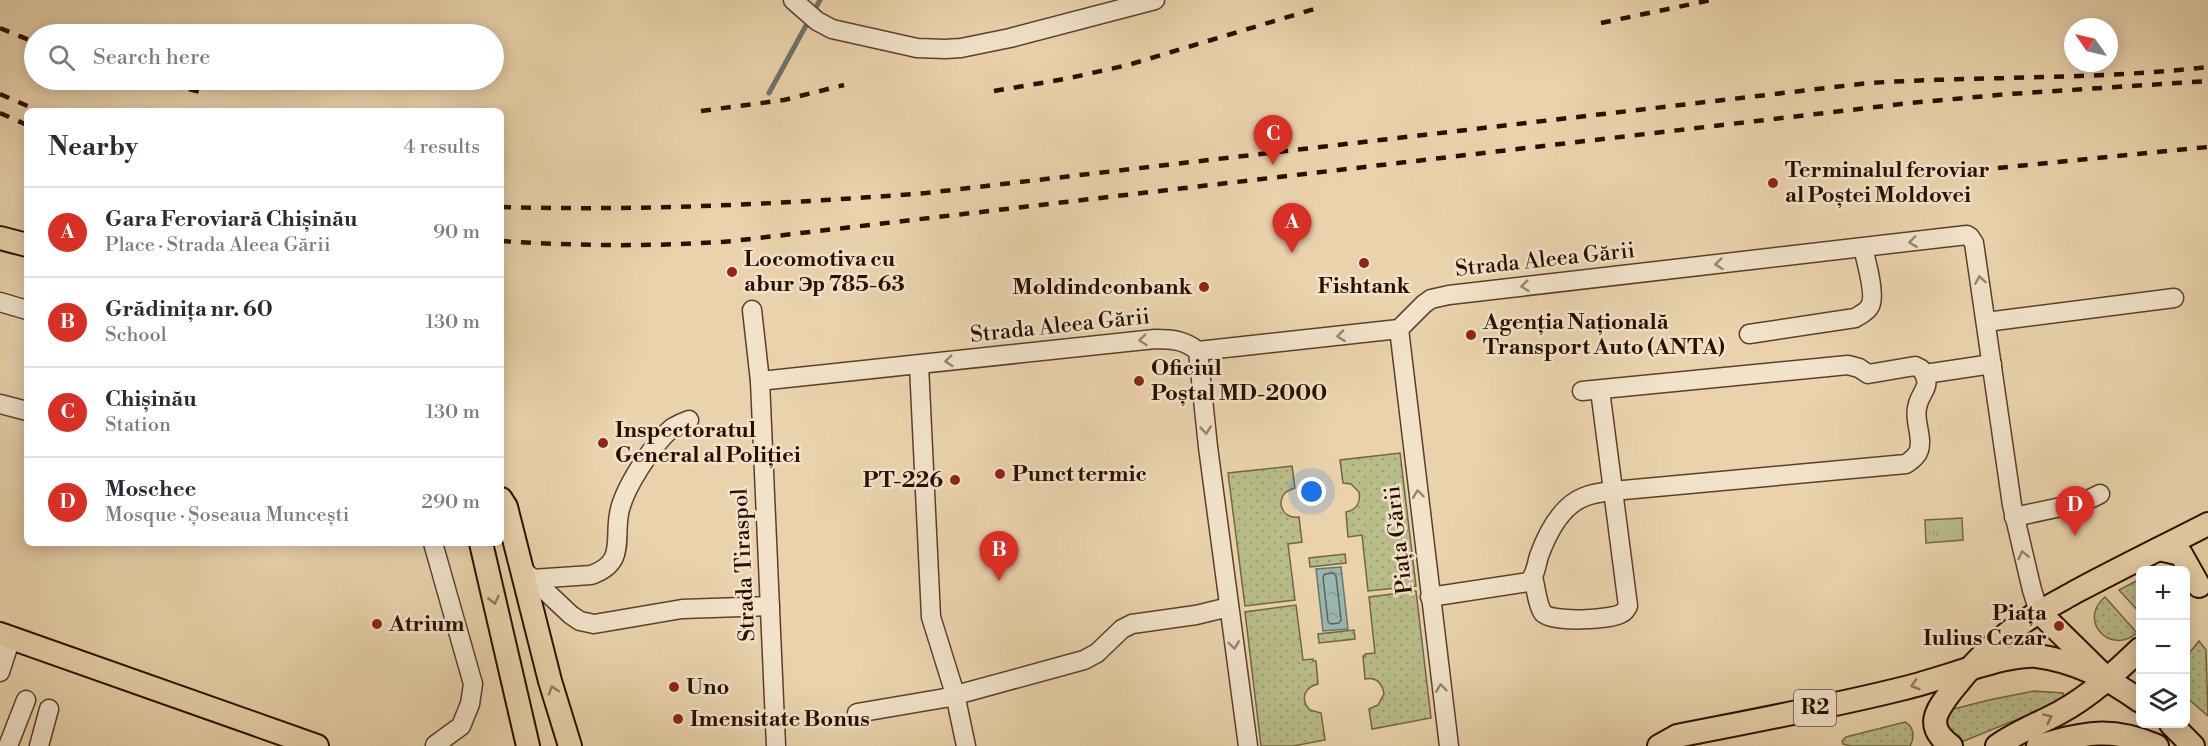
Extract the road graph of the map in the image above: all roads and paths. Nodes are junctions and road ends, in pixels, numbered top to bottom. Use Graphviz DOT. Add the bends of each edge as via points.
graph roads {
  1 [pos="1155,0"];
  2 [pos="795,2"];
  3 [pos="0,238"];
  4 [pos="24,244"];
  5 [pos="1863,248"];
  6 [pos="2174,298"];
  7 [pos="0,302"];
  8 [pos="24,309"];
  9 [pos="752,310"];
  10 [pos="1986,322"];
  11 [pos="1400,329"];
  12 [pos="1749,334"];
  13 [pos="1198,351"];
  14 [pos="1992,364"];
  15 [pos="919,365"];
  16 [pos="1925,374"];
  17 [pos="760,381"];
  18 [pos="0,404"];
  19 [pos="24,410"];
  20 [pos="689,420"];
  21 [pos="1613,491"];
  22 [pos="2100,494"];
  23 [pos="504,504"];
  24 [pos="2014,517"];
  25 [pos="2208,524"];
  26 [pos="437,546"];
  27 [pos="482,546"];
  28 [pos="2159,549"];
  29 [pos="527,573"];
  30 [pos="1533,577"];
  31 [pos="2197,588"];
  32 [pos="1430,597"];
  33 [pos="770,606"];
  34 [pos="1229,607"];
  35 [pos="2039,612"];
  36 [pos="5,636"];
  37 [pos="2136,653"];
  38 [pos="1970,667"];
  39 [pos="0,672"];
  40 [pos="2108,680"];
  41 [pos="955,694"];
  42 [pos="2136,698"];
  43 [pos="26,700"];
  44 [pos="49,709"];
  45 [pos="857,713"];
  46 [pos="2176,728"];
  47 [pos="526,744"];
  48 [pos="435,745"];
  49 [pos="8,746"];
  50 [pos="39,746"];
  51 [pos="317,746"];
  52 [pos="570,746"];
  53 [pos="776,746"];
  54 [pos="966,746"];
  55 [pos="1248,746"];
  56 [pos="1449,746"];
  57 [pos="1659,746"];
  58 [pos="1951,746"];
  59 [pos="1997,746"];
  60 [pos="2038,746"];
  61 [pos="2157,746"];
  62 [pos="2193,746"];
  1 -- 2 [label="street" via="961,48 917,48 841,32 824,26"];
  3 -- 4 [label="main road"];
  10 -- 5 [label="street, Strada Aleea Gării, one-way" via="1970,237"];
  5 -- 11 [label="street, Strada Aleea Gării, one-way" via="1449,294 1431,299"];
  5 -- 12 [label="street" via="1872,298 1863,314"];
  6 -- 10 [label="street"];
  7 -- 8 [label="street"];
  9 -- 17 [label="street, Strada Tiraspol"];
  10 -- 14 [label="street, Strada Aleea Gării"];
  11 -- 13 [label="street, one-way"];
  32 -- 11 [label="street, Piața Gării, one-way"];
  13 -- 15 [label="street, Strada Aleea Gării, one-way" via="1174,339 1155,339"];
  13 -- 34 [label="street, one-way"];
  14 -- 16 [label="street"];
  14 -- 24 [label="street, Strada Aleea Gării"];
  15 -- 17 [label="street, Strada Aleea Gării"];
  15 -- 41 [label="street" via="931,617"];
  16 -- 21 [label="street" via="1926,391 1917,408 1919,449 1906,464"];
  16 -- 21 [label="street" via="1915,366 1868,374 1848,365 1591,391"];
  17 -- 33 [label="street, Strada Tiraspol"];
  18 -- 19 [label="street"];
  20 -- 29 [label="street" via="673,427 634,479 619,515 619,542 608,566 591,576"];
  21 -- 30 [label="street" via="1583,497 1569,506 1551,530"];
  21 -- 30 [label="street" via="1628,598 1623,613 1562,620 1547,616 1542,612"];
  22 -- 24 [label="street" via="2084,502"];
  23 -- 29 [label="main road"];
  35 -- 24 [label="street, Strada Aleea Gării, one-way"];
  25 -- 28 [label="main road, R2"];
  26 -- 48 [label="street" via="473,684 470,704 460,726"];
  27 -- 47 [label="main road, one-way"];
  28 -- 31 [label="main road" via="2181,554"];
  28 -- 35 [label="main road, R2"];
  29 -- 33 [label="street" via="571,615 594,624 682,609"];
  52 -- 29 [label="main road, one-way" via="550,681"];
  30 -- 32 [label="street" via="1520,584"];
  56 -- 32 [label="street, Piața Gării, one-way"];
  33 -- 53 [label="street, Strada Tiraspol"];
  34 -- 41 [label="street" via="1132,624 1084,660"];
  34 -- 55 [label="street, one-way"];
  35 -- 38 [label="main road, R2" via="2004,636"];
  35 -- 40 [label="main road"];
  36 -- 39 [label="street"];
  36 -- 51 [label="main road"];
  37 -- 40 [label="main road"];
  38 -- 40 [label="main road" via="2035,656"];
  38 -- 57 [label="main road, R2, one-way" via="1878,695 1677,736"];
  38 -- 58 [label="main road" via="1935,715 1938,735"];
  40 -- 42 [label="main road"];
  59 -- 40 [label="main road, one-way" via="2067,708"];
  41 -- 45 [label="street"];
  41 -- 54 [label="street"];
  43 -- 49 [label="street"];
  44 -- 50 [label="street"];
  46 -- 62 [label="main road"];
  60 -- 61 [label="main road" via="2098,733 2118,733"];
}
